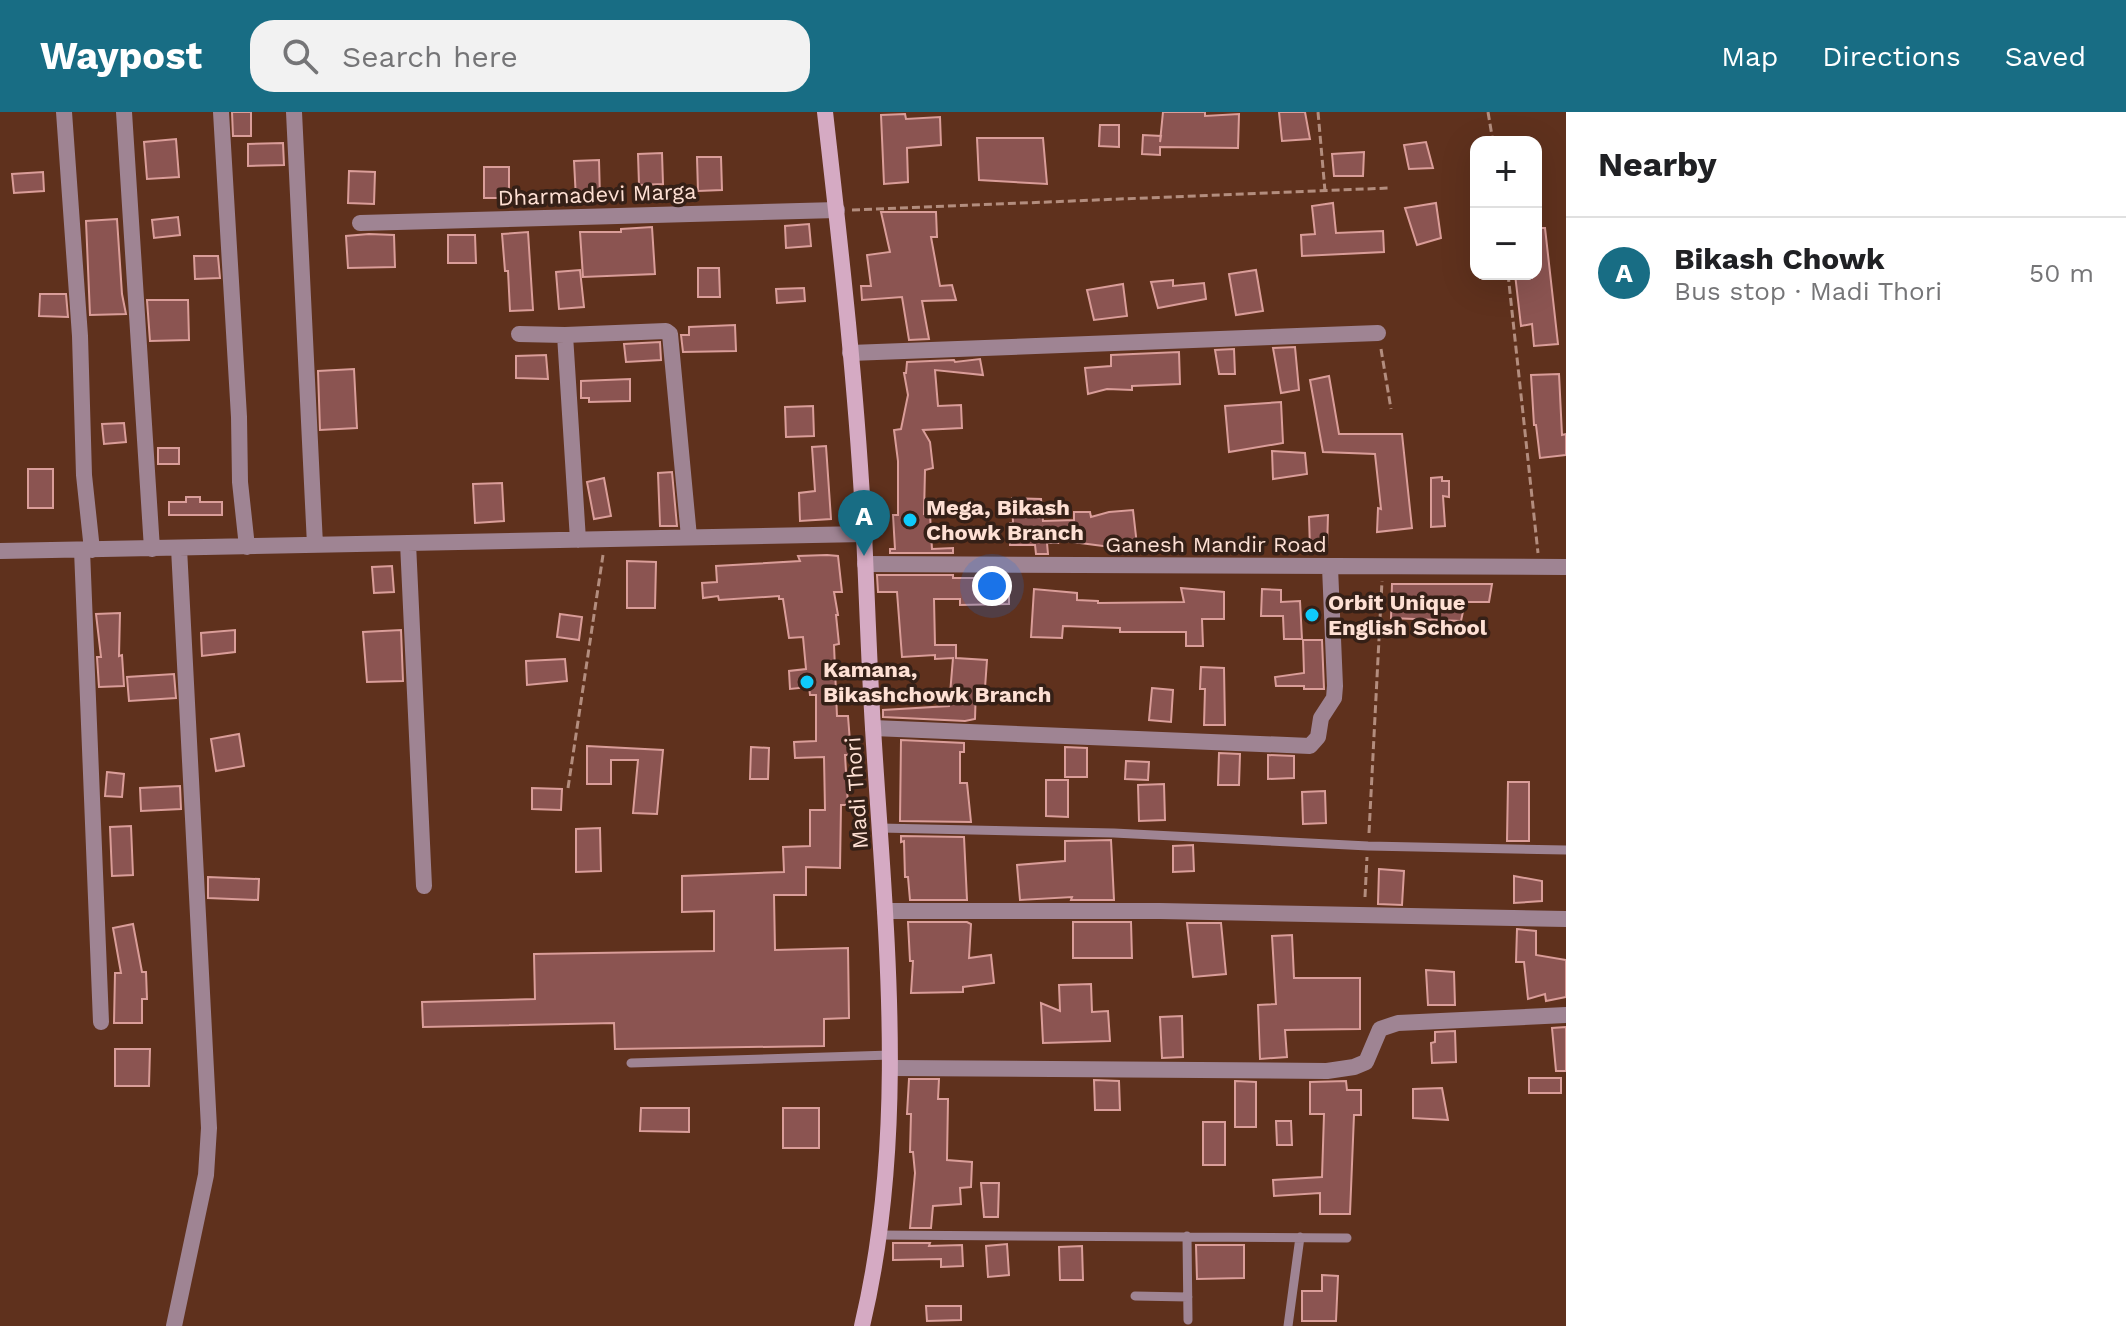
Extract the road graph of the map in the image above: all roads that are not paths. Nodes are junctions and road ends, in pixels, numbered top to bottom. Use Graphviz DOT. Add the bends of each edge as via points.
graph roads {
  1 [pos="64,112"];
  2 [pos="124,112"];
  3 [pos="221,112"];
  4 [pos="294,112"];
  5 [pos="825,112"];
  6 [pos="837,210"];
  7 [pos="360,223"];
  8 [pos="1378,333"];
  9 [pos="519,334"];
  10 [pos="565,335"];
  11 [pos="850,353"];
  12 [pos="864,534"];
  13 [pos="689,537"];
  14 [pos="578,540"];
  15 [pos="408,543"];
  16 [pos="315,545"];
  17 [pos="247,547"];
  18 [pos="179,548"];
  19 [pos="152,549"];
  20 [pos="87,550"];
  21 [pos="0,551"];
  22 [pos="865,564"];
  23 [pos="1330,567"];
  24 [pos="1566,567"];
  25 [pos="873,728"];
  26 [pos="880,828"];
  27 [pos="1566,850"];
  28 [pos="424,886"];
  29 [pos="885,911"];
  30 [pos="1566,919"];
  31 [pos="1566,1015"];
  32 [pos="101,1022"];
  33 [pos="891,1061"];
  34 [pos="631,1063"];
  35 [pos="877,1235"];
  36 [pos="1187,1236"];
  37 [pos="1300,1237"];
  38 [pos="1347,1238"];
  39 [pos="1135,1296"];
  40 [pos="1188,1297"];
  41 [pos="1188,1320"];
  42 [pos="174,1326"];
  43 [pos="862,1326"];
  44 [pos="1288,1326"];
  1 -- 20 [label="street" via="80,336"];
  2 -- 19 [label="street"];
  3 -- 17 [label="street"];
  4 -- 16 [label="street"];
  5 -- 6 [label="main road, Madi Thori"];
  6 -- 7 [label="street, Dharmadevi Marga"];
  6 -- 11 [label="main road, Madi Thori"];
  8 -- 11 [label="street"];
  9 -- 10 [label="street"];
  10 -- 13 [label="street" via="670,334"];
  10 -- 14 [label="street"];
  11 -- 12 [label="main road, Madi Thori"];
  12 -- 13 [label="street"];
  12 -- 22 [label="main road, Madi Thori"];
  13 -- 14 [label="street"];
  14 -- 15 [label="street"];
  15 -- 16 [label="street"];
  15 -- 28 [label="street"];
  16 -- 17 [label="street"];
  17 -- 18 [label="street"];
  18 -- 19 [label="street"];
  18 -- 42 [label="street" via="209,1128 206,1175"];
  19 -- 20 [label="street"];
  20 -- 21 [label="street"];
  20 -- 32 [label="street"];
  22 -- 23 [label="street, Ganesh Mandir Road"];
  22 -- 25 [label="main road, Madi Thori"];
  23 -- 24 [label="street, Ganesh Mandir Road"];
  23 -- 25 [label="street" via="1334,698 1310,746"];
  25 -- 26 [label="main road, Madi Thori"];
  26 -- 27 [label="lane"];
  26 -- 29 [label="main road, Madi Thori"];
  29 -- 30 [label="street"];
  29 -- 33 [label="main road, Madi Thori"];
  31 -- 33 [label="street" via="1398,1023 1380,1029 1366,1062 1327,1071"];
  33 -- 34 [label="lane"];
  33 -- 35 [label="main road, Madi Thori"];
  35 -- 36 [label="lane"];
  35 -- 43 [label="main road, Madi Thori"];
  36 -- 37 [label="lane"];
  36 -- 40 [label="lane"];
  37 -- 38 [label="lane"];
  37 -- 44 [label="lane"];
  39 -- 40 [label="lane"];
  40 -- 41 [label="lane"];
}
